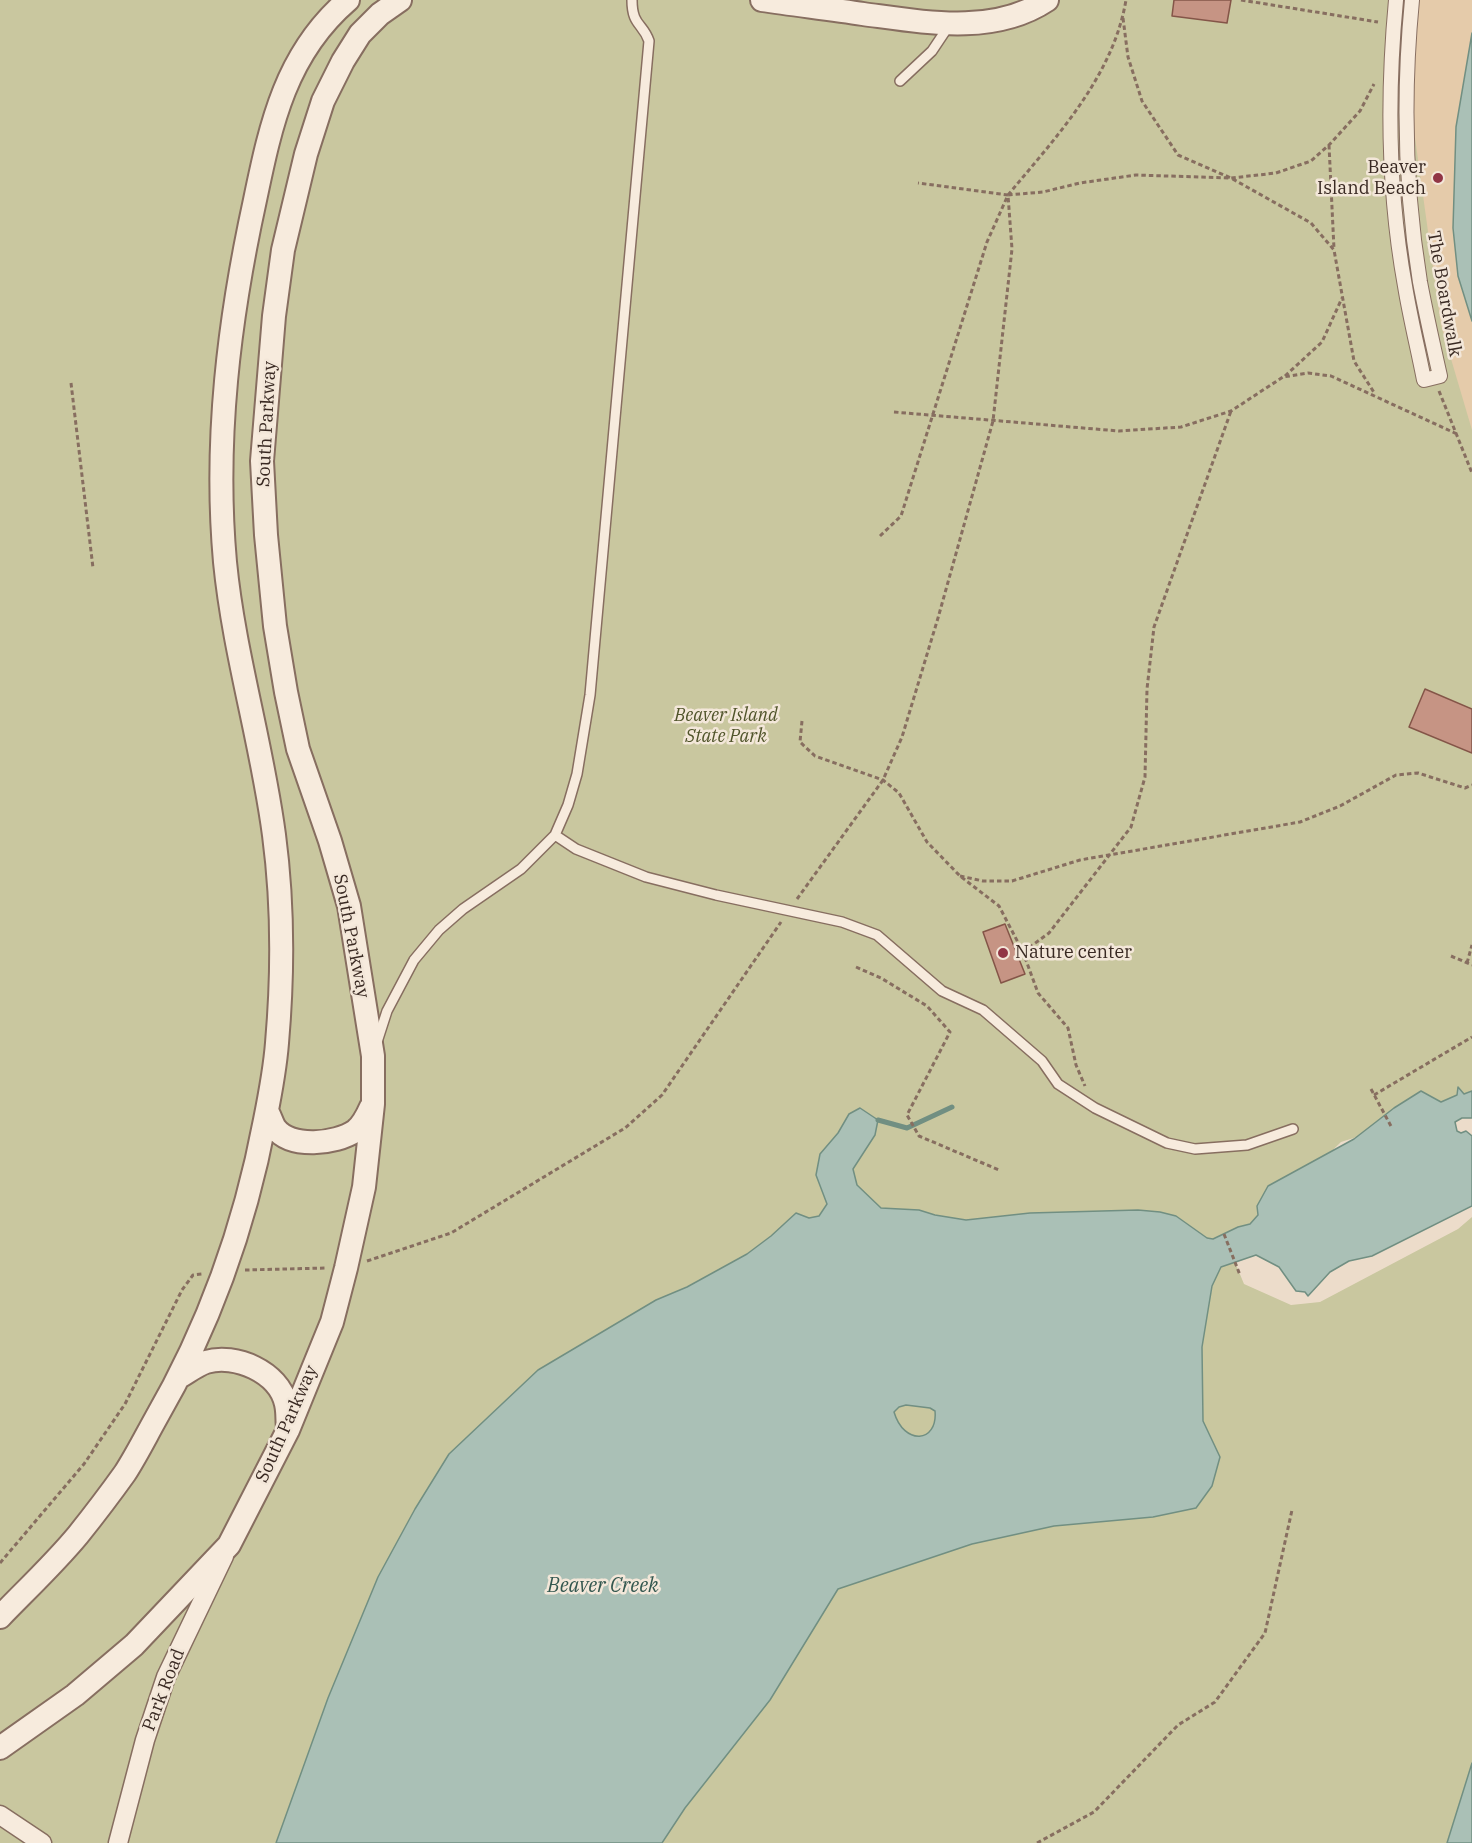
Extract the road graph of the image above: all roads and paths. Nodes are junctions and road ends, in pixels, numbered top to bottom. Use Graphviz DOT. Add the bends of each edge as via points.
graph roads {
  1 [pos="348,0"];
  2 [pos="400,0"];
  3 [pos="632,0"];
  4 [pos="762,0"];
  5 [pos="1047,0"];
  6 [pos="1126,0"];
  7 [pos="1241,0"];
  8 [pos="1396,0"];
  9 [pos="1412,0"];
  10 [pos="881,8"];
  11 [pos="1123,18"];
  12 [pos="950,23"];
  13 [pos="1393,24"];
  14 [pos="1376,80"];
  15 [pos="900,81"];
  16 [pos="1329,146"];
  17 [pos="1231,178"];
  18 [pos="918,183"];
  19 [pos="1008,195"];
  20 [pos="1334,250"];
  21 [pos="1342,297"];
  22 [pos="1283,377"];
  23 [pos="1434,378"];
  24 [pos="71,383"];
  25 [pos="1376,395"];
  26 [pos="1231,411"];
  27 [pos="894,412"];
  28 [pos="933,417"];
  29 [pos="993,421"];
  30 [pos="1457,434"];
  31 [pos="1472,473"];
  32 [pos="880,536"];
  33 [pos="93,568"];
  34 [pos="802,721"];
  35 [pos="883,780"];
  36 [pos="1472,784"];
  37 [pos="555,835"];
  38 [pos="1108,855"];
  39 [pos="960,876"];
  40 [pos="788,911"];
  41 [pos="1472,945"];
  42 [pos="1023,952"];
  43 [pos="1451,956"];
  44 [pos="1467,963"];
  45 [pos="1472,965"];
  46 [pos="856,967"];
  47 [pos="1472,1036"];
  48 [pos="373,1056"];
  49 [pos="1371,1089"];
  50 [pos="1374,1095"];
  51 [pos="372,1104"];
  52 [pos="1095,1108"];
  53 [pos="267,1111"];
  54 [pos="1392,1128"];
  55 [pos="1293,1129"];
  56 [pos="999,1170"];
  57 [pos="1224,1234"];
  58 [pos="346,1268"];
  59 [pos="225,1270"];
  60 [pos="1240,1275"];
  61 [pos="180,1376"];
  62 [pos="288,1430"];
  63 [pos="1292,1510"];
  64 [pos="230,1545"];
  65 [pos="0,1563"];
  66 [pos="0,1617"];
  67 [pos="0,1748"];
  68 [pos="0,1815"];
  69 [pos="42,1843"];
  70 [pos="118,1843"];
  71 [pos="1037,1843"];
  1 -- 53 [label="street" via="310,40 295,63 277,108 245,245 223,412 225,558 240,661 274,836 278,884 281,987"];
  2 -- 48 [label="street, South Parkway" via="360,34 343,61 323,101 306,154 283,250 262,461 275,626 286,692 298,750 349,906"];
  3 -- 37 [label="lane" via="632,13 649,41 592,673 577,774"];
  4 -- 10 [label="street"];
  5 -- 12 [label="street" via="1019,14 991,21"];
  6 -- 11 [label="path"];
  7 -- 13 [label="path"];
  8 -- 13 [label="street, The Boardwalk"];
  9 -- 23 [label="street, The Boardwalk" via="1406,118 1410,202 1420,282 1440,376"];
  10 -- 12 [label="street"];
  11 -- 17 [label="path" via="1128,57 1142,101 1178,155"];
  11 -- 19 [label="path" via="1102,69 1067,123"];
  12 -- 15 [label="lane" via="932,51"];
  13 -- 23 [label="street, The Boardwalk" via="1390,118 1394,203 1424,380"];
  14 -- 16 [label="path" via="1360,111"];
  16 -- 17 [label="path" via="1311,160 1276,173"];
  16 -- 20 [label="path"];
  17 -- 19 [label="path" via="1136,176"];
  17 -- 20 [label="path" via="1311,223"];
  18 -- 19 [label="path"];
  19 -- 28 [label="path" via="987,242"];
  19 -- 29 [label="path" via="1012,249"];
  20 -- 21 [label="path"];
  21 -- 22 [label="path" via="1322,342"];
  21 -- 25 [label="path" via="1354,361"];
  22 -- 25 [label="path" via="1308,373 1331,376"];
  22 -- 26 [label="path"];
  23 -- 30 [label="path"];
  24 -- 33 [label="path"];
  25 -- 30 [label="path"];
  26 -- 29 [label="path" via="1180,427 1119,431"];
  26 -- 38 [label="path" via="1154,627 1147,689 1145,777 1131,827"];
  27 -- 28 [label="path"];
  28 -- 29 [label="path"];
  28 -- 32 [label="path" via="901,516"];
  29 -- 35 [label="path" via="902,737"];
  30 -- 31 [label="path"];
  34 -- 35 [label="path" via="800,742 815,756"];
  35 -- 39 [label="path" via="899,793 927,842"];
  35 -- 40 [label="path"];
  36 -- 38 [label="path" via="1465,788 1418,773 1396,775 1340,806 1300,822"];
  37 -- 40 [label="lane" via="576,849 646,877"];
  37 -- 48 [label="lane" via="521,869 439,930 414,960 387,1011"];
  38 -- 39 [label="path" via="1012,881"];
  38 -- 42 [label="path" via="1049,933"];
  39 -- 42 [label="path" via="999,906"];
  40 -- 52 [label="lane" via="842,922 877,935 942,991 983,1010 1042,1061 1058,1084"];
  40 -- 58 [label="path" via="662,1095 625,1128 451,1233"];
  41 -- 44 [label="path"];
  42 -- 52 [label="path" via="1038,993 1068,1028 1076,1065"];
  43 -- 44 [label="path"];
  44 -- 45 [label="path"];
  46 -- 56 [label="path" via="927,1006 950,1032 907,1115 919,1136"];
  47 -- 50 [label="path"];
  48 -- 51 [label="street, South Parkway"];
  49 -- 50 [label="path"];
  50 -- 54 [label="path"];
  51 -- 53 [label="street" via="365,1121 355,1130 323,1142 306,1142 281,1134"];
  51 -- 58 [label="street, South Parkway" via="364,1187"];
  52 -- 55 [label="lane" via="1167,1143 1195,1149 1247,1145"];
  53 -- 59 [label="street" via="256,1170"];
  57 -- 60 [label="path"];
  58 -- 59 [label="path"];
  58 -- 62 [label="street, South Parkway" via="332,1322"];
  59 -- 61 [label="street"];
  59 -- 65 [label="path" via="193,1275 187,1282 125,1404 84,1464"];
  61 -- 62 [label="street" via="218,1361 240,1362 264,1372 286,1403"];
  61 -- 66 [label="street" via="128,1468 103,1502 77,1536"];
  62 -- 64 [label="street, South Parkway"];
  63 -- 71 [label="path" via="1265,1633 1215,1702 1178,1725 1094,1812"];
  64 -- 67 [label="street, South Parkway" via="134,1646 75,1695"];
  64 -- 70 [label="street, Park Road" via="166,1677"];
  68 -- 69 [label="street"];
}
